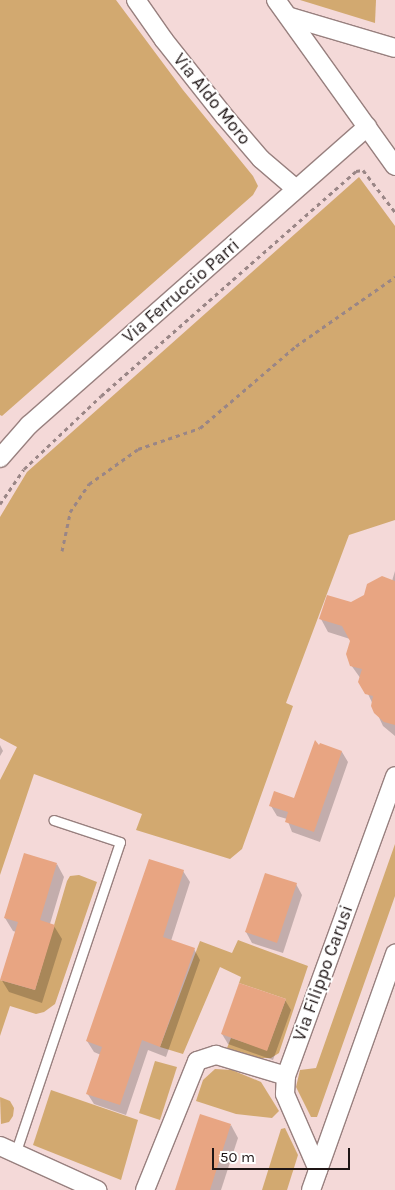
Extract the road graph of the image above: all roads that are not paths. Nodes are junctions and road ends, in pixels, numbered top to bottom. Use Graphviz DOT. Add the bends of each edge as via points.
graph roads {
  1 [pos="136,0"];
  2 [pos="276,0"];
  3 [pos="290,17"];
  4 [pos="395,48"];
  5 [pos="367,127"];
  6 [pos="395,166"];
  7 [pos="296,189"];
  8 [pos="3,448"];
  9 [pos="395,776"];
  10 [pos="54,820"];
  11 [pos="395,954"];
  12 [pos="286,1076"];
  13 [pos="8,1150"];
  14 [pos="318,1170"];
  15 [pos="97,1190"];
  16 [pos="145,1190"];
  17 [pos="311,1190"];
  1 -- 7 [label="street, Via Aldo Moro" via="225,117 261,159"];
  2 -- 3 [label="street"];
  3 -- 4 [label="street"];
  3 -- 5 [label="street"];
  5 -- 6 [label="street"];
  5 -- 7 [label="street, Via Ferruccio Parri"];
  7 -- 8 [label="street, Via Ferruccio Parri"];
  9 -- 12 [label="street, Via Filippo Carusi"];
  10 -- 13 [label="lane" via="120,842"];
  11 -- 14 [label="street"];
  12 -- 14 [label="street, Via Filippo Carusi" via="285,1094"];
  12 -- 16 [label="street" via="216,1055 197,1061"];
  13 -- 15 [label="street"];
  14 -- 17 [label="street"];
}
